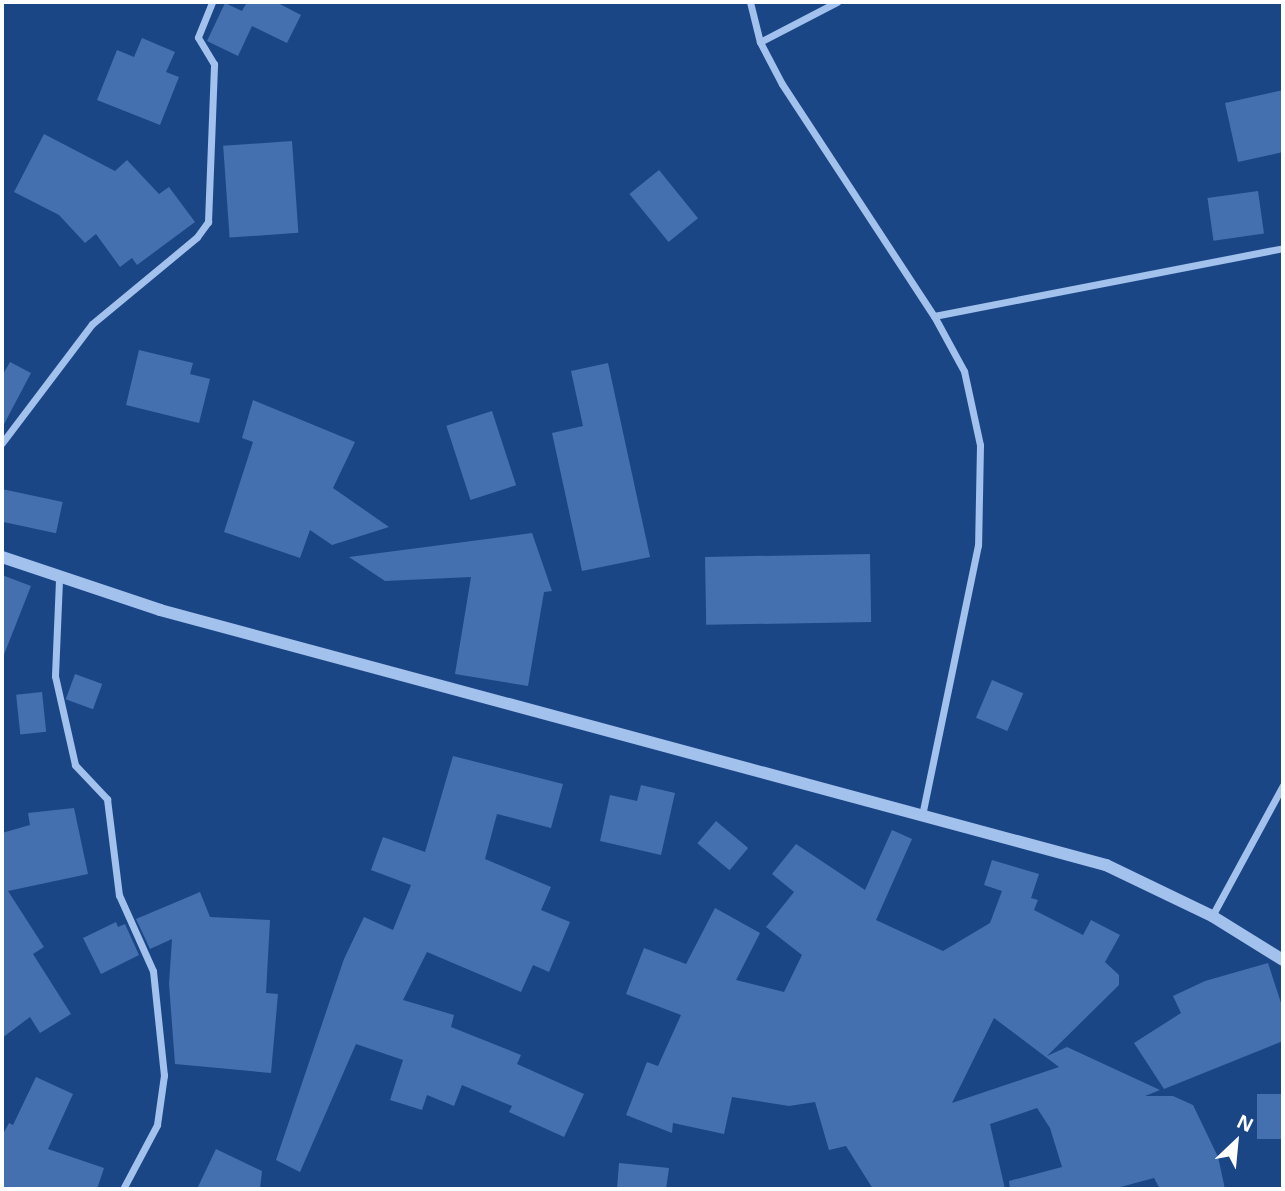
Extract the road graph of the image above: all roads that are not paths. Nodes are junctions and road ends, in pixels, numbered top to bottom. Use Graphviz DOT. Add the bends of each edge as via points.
graph roads {
  1 [pos="212,2"];
  2 [pos="750,2"];
  3 [pos="837,2"];
  4 [pos="760,42"];
  5 [pos="1283,248"];
  6 [pos="933,316"];
  7 [pos="2,443"];
  8 [pos="2,558"];
  9 [pos="59,580"];
  10 [pos="1283,785"];
  11 [pos="922,816"];
  12 [pos="1212,916"];
  13 [pos="1283,960"];
  14 [pos="123,1189"];
  1 -- 7 [label="street" via="198,37 214,64 208,222 197,237 92,324"];
  2 -- 4 [label="street"];
  3 -- 4 [label="street"];
  4 -- 6 [label="street" via="839,174"];
  5 -- 6 [label="street"];
  6 -- 11 [label="street" via="964,370 980,445 978,532"];
  8 -- 9 [label="street"];
  9 -- 11 [label="street"];
  9 -- 14 [label="street" via="55,676 75,765 107,799 119,895 153,971 164,1075 157,1125"];
  10 -- 12 [label="street"];
  11 -- 12 [label="street" via="1106,866"];
  12 -- 13 [label="street"];
}
